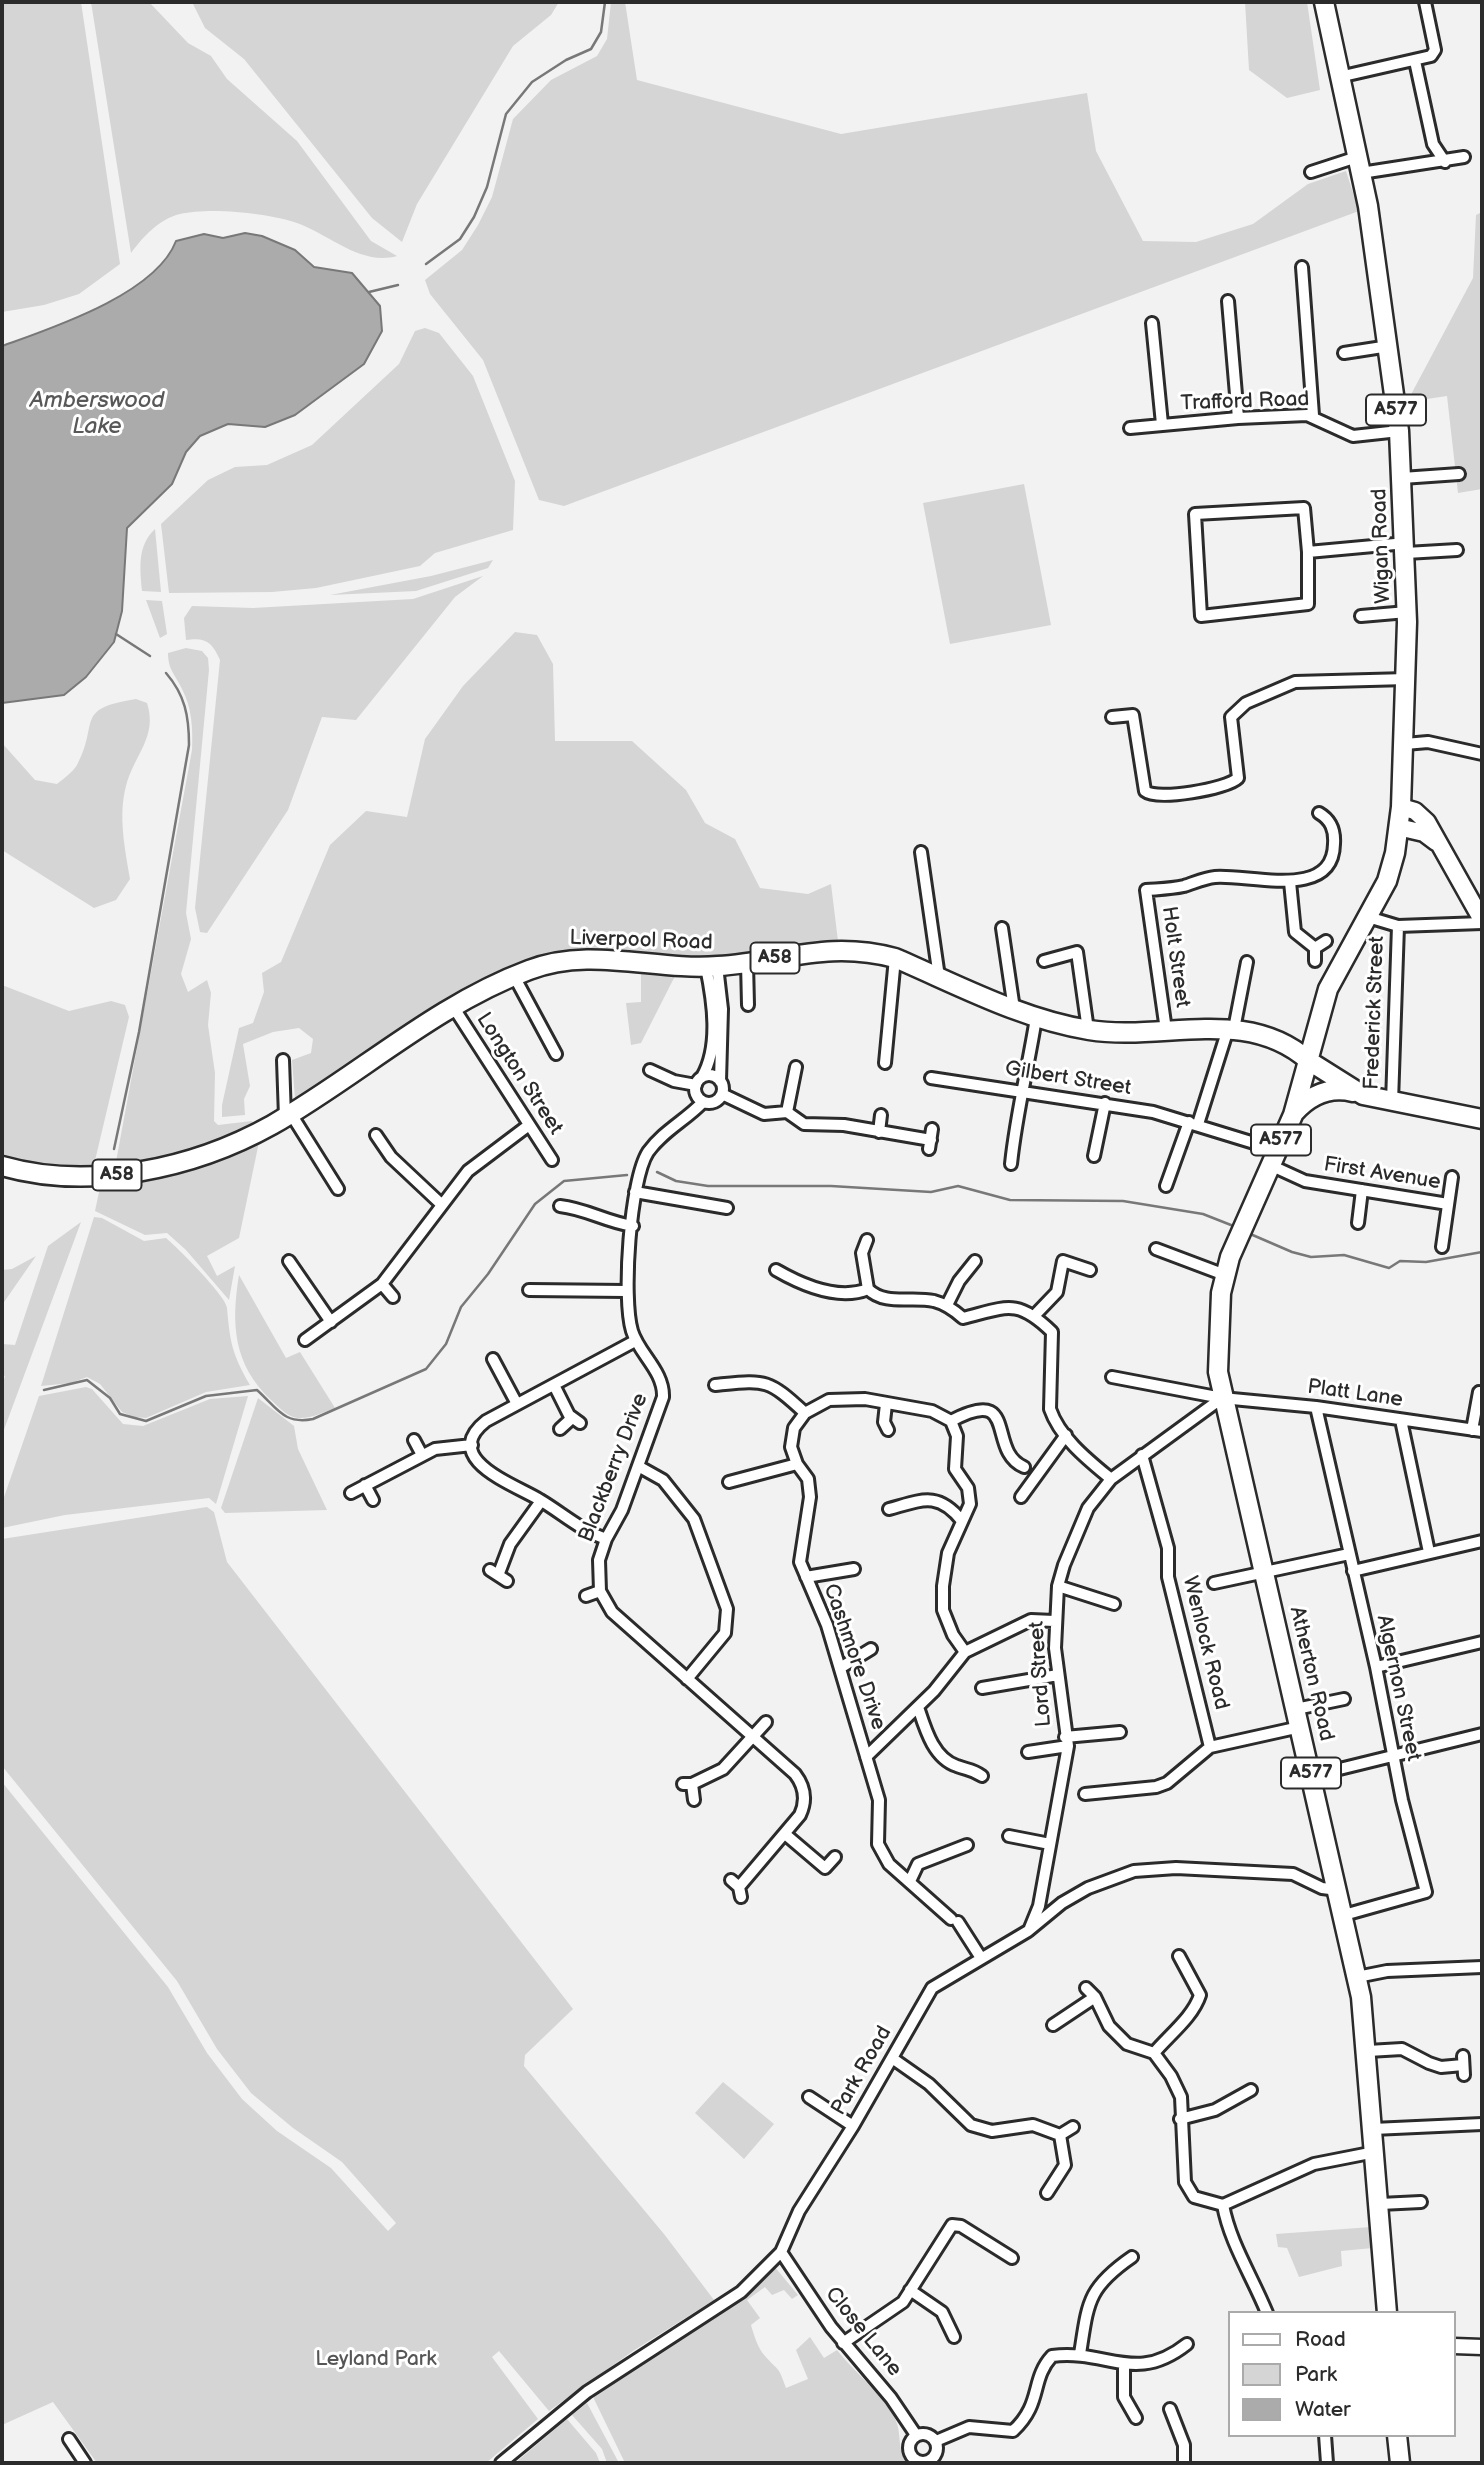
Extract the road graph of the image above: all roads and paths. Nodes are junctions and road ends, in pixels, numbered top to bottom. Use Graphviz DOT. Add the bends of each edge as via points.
graph roads {
  1 [pos="1425,2"];
  2 [pos="1326,10"];
  3 [pos="1415,61"];
  4 [pos="1339,77"];
  5 [pos="1464,157"];
  6 [pos="1446,162"];
  7 [pos="1359,165"];
  8 [pos="1311,172"];
  9 [pos="1304,267"];
  10 [pos="1228,301"];
  11 [pos="1151,323"];
  12 [pos="1389,346"];
  13 [pos="1344,353"];
  14 [pos="1313,415"];
  15 [pos="1238,418"];
  16 [pos="1162,424"];
  17 [pos="1130,428"];
  18 [pos="1399,431"];
  19 [pos="1459,474"];
  20 [pos="1402,478"];
  21 [pos="1406,548"];
  22 [pos="1457,550"];
  23 [pos="1308,552"];
  24 [pos="1407,612"];
  25 [pos="1360,616"];
  26 [pos="1407,678"];
  27 [pos="1147,713"];
  28 [pos="1133,715"];
  29 [pos="1112,717"];
  30 [pos="1405,744"];
  31 [pos="1482,754"];
  32 [pos="1401,807"];
  33 [pos="1319,813"];
  34 [pos="1343,819"];
  35 [pos="1332,824"];
  36 [pos="1398,827"];
  37 [pos="1440,846"];
  38 [pos="921,852"];
  39 [pos="1144,878"];
  40 [pos="1290,882"];
  41 [pos="1146,890"];
  42 [pos="1481,915"];
  43 [pos="1368,917"];
  44 [pos="1398,926"];
  45 [pos="1002,928"];
  46 [pos="1326,941"];
  47 [pos="1315,948"];
  48 [pos="895,958"];
  49 [pos="1044,961"];
  50 [pos="1315,961"];
  51 [pos="1247,962"];
  52 [pos="747,963"];
  53 [pos="711,967"];
  54 [pos="514,976"];
  55 [pos="939,977"];
  56 [pos="748,1005"];
  57 [pos="454,1008"];
  58 [pos="1014,1009"];
  59 [pos="1036,1018"];
  60 [pos="1231,1029"];
  61 [pos="1088,1030"];
  62 [pos="1166,1030"];
  63 [pos="556,1055"];
  64 [pos="283,1060"];
  65 [pos="1309,1060"];
  66 [pos="885,1063"];
  67 [pos="796,1067"];
  68 [pos="650,1070"];
  69 [pos="931,1078"];
  70 [pos="699,1081"];
  71 [pos="720,1081"];
  72 [pos="1024,1092"];
  73 [pos="722,1094"];
  74 [pos="1363,1095"];
  75 [pos="703,1101"];
  76 [pos="1392,1102"];
  77 [pos="1105,1103"];
  78 [pos="787,1112"];
  79 [pos="881,1115"];
  80 [pos="1293,1115"];
  81 [pos="288,1116"];
  82 [pos="1482,1119"];
  83 [pos="1194,1123"];
  84 [pos="529,1125"];
  85 [pos="879,1132"];
  86 [pos="376,1135"];
  87 [pos="931,1139"];
  88 [pos="1265,1146"];
  89 [pos="1094,1156"];
  90 [pos="552,1160"];
  91 [pos="1011,1164"];
  92 [pos="2,1166"];
  93 [pos="1270,1166"];
  94 [pos="1452,1177"];
  95 [pos="1166,1185"];
  96 [pos="338,1189"];
  97 [pos="1362,1190"];
  98 [pos="635,1192"];
  99 [pos="441,1204"];
  100 [pos="1448,1204"];
  101 [pos="560,1206"];
  102 [pos="727,1208"];
  103 [pos="1358,1223"];
  104 [pos="633,1226"];
  105 [pos="867,1241"];
  106 [pos="1442,1247"];
  107 [pos="1156,1249"];
  108 [pos="289,1261"];
  109 [pos="975,1261"];
  110 [pos="776,1270"];
  111 [pos="1090,1270"];
  112 [pos="1225,1275"];
  113 [pos="382,1284"];
  114 [pos="868,1289"];
  115 [pos="529,1290"];
  116 [pos="626,1291"];
  117 [pos="393,1297"];
  118 [pos="947,1305"];
  119 [pos="1034,1316"];
  120 [pos="331,1322"];
  121 [pos="304,1340"];
  122 [pos="635,1341"];
  123 [pos="493,1359"];
  124 [pos="1112,1377"];
  125 [pos="554,1385"];
  126 [pos="715,1385"];
  127 [pos="1479,1392"];
  128 [pos="1222,1398"];
  129 [pos="517,1404"];
  130 [pos="886,1404"];
  131 [pos="1316,1407"];
  132 [pos="806,1413"];
  133 [pos="1401,1420"];
  134 [pos="951,1421"];
  135 [pos="560,1429"];
  136 [pos="888,1430"];
  137 [pos="1477,1431"];
  138 [pos="1066,1434"];
  139 [pos="414,1440"];
  140 [pos="472,1445"];
  141 [pos="422,1455"];
  142 [pos="1142,1455"];
  143 [pos="797,1464"];
  144 [pos="638,1466"];
  145 [pos="1024,1467"];
  146 [pos="1111,1479"];
  147 [pos="729,1482"];
  148 [pos="365,1485"];
  149 [pos="351,1493"];
  150 [pos="1021,1497"];
  151 [pos="373,1500"];
  152 [pos="541,1501"];
  153 [pos="889,1509"];
  154 [pos="962,1521"];
  155 [pos="606,1539"];
  156 [pos="1482,1541"];
  157 [pos="1429,1552"];
  158 [pos="1349,1554"];
  159 [pos="854,1569"];
  160 [pos="1353,1571"];
  161 [pos="1263,1572"];
  162 [pos="499,1575"];
  163 [pos="806,1577"];
  164 [pos="1214,1583"];
  165 [pos="1058,1586"];
  166 [pos="600,1591"];
  167 [pos="586,1596"];
  168 [pos="1114,1604"];
  169 [pos="1054,1620"];
  170 [pos="1482,1643"];
  171 [pos="871,1649"];
  172 [pos="965,1651"];
  173 [pos="1376,1667"];
  174 [pos="840,1668"];
  175 [pos="1058,1675"];
  176 [pos="687,1679"];
  177 [pos="982,1688"];
  178 [pos="1344,1699"];
  179 [pos="918,1707"];
  180 [pos="1298,1718"];
  181 [pos="766,1722"];
  182 [pos="1120,1732"];
  183 [pos="1482,1734"];
  184 [pos="752,1738"];
  185 [pos="1066,1741"];
  186 [pos="1210,1748"];
  187 [pos="1028,1752"];
  188 [pos="1393,1756"];
  189 [pos="866,1757"];
  190 [pos="982,1776"];
  191 [pos="1311,1776"];
  192 [pos="1085,1794"];
  193 [pos="694,1800"];
  194 [pos="785,1834"];
  195 [pos="1009,1836"];
  196 [pos="1049,1844"];
  197 [pos="967,1845"];
  198 [pos="835,1857"];
  199 [pos="910,1881"];
  200 [pos="737,1888"];
  201 [pos="1338,1890"];
  202 [pos="1344,1916"];
  203 [pos="1030,1929"];
  204 [pos="1179,1956"];
  205 [pos="981,1958"];
  206 [pos="1482,1967"];
  207 [pos="1357,1977"];
  208 [pos="1086,1988"];
  209 [pos="1095,1997"];
  210 [pos="1053,2025"];
  211 [pos="1368,2051"];
  212 [pos="1153,2053"];
  213 [pos="892,2058"];
  214 [pos="1463,2066"];
  215 [pos="1251,2090"];
  216 [pos="809,2098"];
  217 [pos="1180,2119"];
  218 [pos="1482,2124"];
  219 [pos="853,2126"];
  220 [pos="1073,2127"];
  221 [pos="1373,2129"];
  222 [pos="1059,2135"];
  223 [pos="1375,2152"];
  224 [pos="1047,2193"];
  225 [pos="1420,2202"];
  226 [pos="1223,2204"];
  227 [pos="1380,2204"];
  228 [pos="781,2252"];
  229 [pos="1132,2257"];
  230 [pos="1012,2258"];
  231 [pos="910,2290"];
  232 [pos="1266,2311"];
  233 [pos="1387,2311"];
  234 [pos="954,2337"];
  235 [pos="843,2343"];
  236 [pos="1187,2344"];
  237 [pos="1456,2346"];
  238 [pos="1482,2347"];
  239 [pos="1080,2354"];
  240 [pos="1125,2364"];
  241 [pos="1170,2409"];
  242 [pos="1136,2418"];
  243 [pos="916,2435"];
  244 [pos="1325,2437"];
  245 [pos="1397,2437"];
  246 [pos="69,2439"];
  247 [pos="936,2441"];
  248 [pos="932,2461"];
  249 [pos="85,2463"];
  250 [pos="501,2463"];
  251 [pos="1184,2463"];
  252 [pos="1327,2463"];
  253 [pos="1399,2463"];
  1 -- 3 [label="street" via="1435,50"];
  2 -- 4 [label="main road, Wigan Road / A577"];
  3 -- 4 [label="street"];
  3 -- 6 [label="street" via="1433,144"];
  4 -- 7 [label="main road, Wigan Road / A577"];
  5 -- 6 [label="street"];
  6 -- 7 [label="street"];
  7 -- 8 [label="street"];
  7 -- 12 [label="main road, Wigan Road / A577"];
  9 -- 14 [label="street"];
  10 -- 15 [label="street"];
  11 -- 16 [label="street"];
  12 -- 13 [label="street"];
  12 -- 18 [label="main road, Wigan Road / A577"];
  14 -- 15 [label="street, Trafford Road"];
  14 -- 18 [label="street, Trafford Road" via="1353,436"];
  15 -- 16 [label="street, Trafford Road"];
  16 -- 17 [label="street, Trafford Road"];
  18 -- 20 [label="main road, Wigan Road / A577"];
  19 -- 20 [label="street"];
  20 -- 21 [label="main road, Wigan Road / A577"];
  21 -- 22 [label="street"];
  21 -- 23 [label="street"];
  21 -- 24 [label="main road, Wigan Road / A577"];
  23 -- 23 [label="street" via="1304,508 1195,514 1201,616 1308,604"];
  24 -- 25 [label="street"];
  24 -- 26 [label="main road, Wigan Road / A577"];
  26 -- 28 [label="street" via="1295,682 1252,700 1231,717 1238,778 1229,785 1160,796 1145,791"];
  26 -- 30 [label="main road, Wigan Road / A577"];
  27 -- 28 [label="street"];
  28 -- 29 [label="street"];
  30 -- 31 [label="street" via="1428,742"];
  30 -- 32 [label="main road, Wigan Road / A577"];
  32 -- 36 [label="main road, Wigan Road / A577"];
  32 -- 37 [label="main road" via="1422,816"];
  33 -- 35 [label="street"];
  34 -- 35 [label="street"];
  35 -- 40 [label="street, Holt Street" via="1334,851 1329,865 1317,875"];
  36 -- 37 [label="main road" via="1424,833"];
  36 -- 43 [label="main road, Wigan Road / A577" via="1391,867"];
  37 -- 42 [label="main road"];
  38 -- 55 [label="street"];
  39 -- 41 [label="street, Holt Street"];
  40 -- 41 [label="street, Holt Street" via="1221,877"];
  40 -- 47 [label="street" via="1295,932"];
  41 -- 62 [label="street, Holt Street"];
  42 -- 44 [label="street"];
  43 -- 44 [label="street"];
  43 -- 65 [label="main road, Wigan Road / A577" via="1328,989"];
  44 -- 76 [label="street, Frederick Street"];
  45 -- 58 [label="street"];
  46 -- 47 [label="street"];
  47 -- 50 [label="street"];
  48 -- 52 [label="main road, Liverpool Road / A58" via="824,949"];
  48 -- 55 [label="main road, Liverpool Road / A58"];
  48 -- 66 [label="street"];
  49 -- 61 [label="street" via="1077,952"];
  51 -- 60 [label="street"];
  52 -- 53 [label="main road, Liverpool Road / A58"];
  52 -- 56 [label="street"];
  53 -- 54 [label="main road, Liverpool Road / A58" via="585,959 547,964"];
  53 -- 70 [label="street" via="709,1063"];
  53 -- 71 [label="street" via="722,1009"];
  54 -- 57 [label="main road, Liverpool Road / A58"];
  54 -- 63 [label="street"];
  55 -- 58 [label="main road, Liverpool Road / A58"];
  57 -- 81 [label="main road, Liverpool Road / A58"];
  57 -- 84 [label="street, Longton Street"];
  58 -- 59 [label="main road, Liverpool Road / A58"];
  59 -- 61 [label="main road, Liverpool Road / A58"];
  59 -- 72 [label="street"];
  60 -- 62 [label="main road, Liverpool Road / A58"];
  60 -- 65 [label="main road, Liverpool Road / A58" via="1286,1042"];
  60 -- 83 [label="street"];
  61 -- 62 [label="main road, Liverpool Road / A58"];
  64 -- 81 [label="street"];
  65 -- 74 [label="main road, A58"];
  65 -- 80 [label="main road, Atherton Road / A577"];
  67 -- 78 [label="street"];
  68 -- 70 [label="street" via="674,1081"];
  69 -- 72 [label="street, Gilbert Street"];
  70 -- 71 [label="street" via="710,1076"];
  70 -- 75 [label="street" via="696,1093"];
  71 -- 73 [label="street"];
  72 -- 77 [label="street, Gilbert Street"];
  72 -- 91 [label="street"];
  73 -- 75 [label="street" via="712,1103"];
  73 -- 78 [label="street" via="764,1114"];
  74 -- 76 [label="main road, A58"];
  74 -- 80 [label="main road" via="1344,1090 1323,1092"];
  75 -- 98 [label="street, Blackberry Drive" via="653,1146 642,1164"];
  76 -- 82 [label="main road, A58"];
  77 -- 83 [label="street, Gilbert Street"];
  77 -- 89 [label="street"];
  78 -- 85 [label="street" via="804,1124"];
  79 -- 85 [label="street"];
  80 -- 93 [label="main road, Atherton Road / A577"];
  81 -- 92 [label="main road, Liverpool Road / A58" via="229,1144 132,1174 78,1176"];
  81 -- 96 [label="street"];
  83 -- 88 [label="street, Gilbert Street"];
  83 -- 95 [label="street"];
  84 -- 90 [label="street, Longton Street"];
  84 -- 99 [label="street" via="477,1161"];
  85 -- 87 [label="street"];
  86 -- 99 [label="street" via="391,1157"];
  93 -- 97 [label="street, First Avenue" via="1305,1181"];
  93 -- 112 [label="main road, Atherton Road / A577"];
  94 -- 100 [label="street"];
  97 -- 100 [label="street, First Avenue"];
  97 -- 103 [label="street"];
  98 -- 102 [label="street"];
  98 -- 104 [label="street, Blackberry Drive"];
  99 -- 113 [label="street"];
  100 -- 106 [label="street"];
  101 -- 104 [label="street" via="582,1208 605,1221"];
  104 -- 116 [label="street, Blackberry Drive"];
  105 -- 114 [label="street" via="862,1253"];
  107 -- 112 [label="street"];
  108 -- 120 [label="street"];
  109 -- 118 [label="street"];
  110 -- 114 [label="street" via="833,1292 853,1295"];
  111 -- 119 [label="street" via="1063,1261 1057,1292"];
  112 -- 128 [label="main road, Atherton Road / A577" via="1217,1351"];
  113 -- 117 [label="street"];
  113 -- 120 [label="street"];
  114 -- 118 [label="street" via="887,1299"];
  115 -- 116 [label="street"];
  116 -- 122 [label="street, Blackberry Drive"];
  118 -- 119 [label="street" via="963,1318 1005,1308 1022,1308"];
  119 -- 138 [label="street" via="1052,1332 1051,1409"];
  120 -- 121 [label="street"];
  122 -- 125 [label="street"];
  122 -- 144 [label="street, Blackberry Drive" via="657,1372 663,1390 659,1415"];
  123 -- 129 [label="street"];
  124 -- 128 [label="street, Platt Lane"];
  125 -- 129 [label="street"];
  125 -- 135 [label="street" via="576,1421"];
  126 -- 132 [label="street" via="762,1381 777,1387"];
  127 -- 137 [label="street"];
  128 -- 131 [label="street, Platt Lane"];
  128 -- 142 [label="street, Lord Street"];
  128 -- 161 [label="main road, Atherton Road / A577"];
  129 -- 140 [label="street" via="481,1425"];
  130 -- 132 [label="street" via="828,1400"];
  130 -- 134 [label="street" via="932,1411"];
  130 -- 136 [label="street"];
  131 -- 133 [label="street, Platt Lane"];
  131 -- 158 [label="street, Algernon Street"];
  132 -- 143 [label="street, Cashmore Drive" via="794,1428 792,1447"];
  133 -- 137 [label="street, Platt Lane"];
  133 -- 157 [label="street"];
  134 -- 145 [label="street" via="974,1409 990,1411 1001,1423 1014,1463"];
  134 -- 154 [label="street" via="957,1436 956,1469 968,1488 970,1504"];
  138 -- 146 [label="street"];
  138 -- 150 [label="street"];
  139 -- 141 [label="street"];
  140 -- 141 [label="street" via="445,1446"];
  140 -- 152 [label="street" via="484,1471"];
  141 -- 148 [label="street"];
  142 -- 146 [label="street, Lord Street"];
  142 -- 186 [label="street, Wenlock Road" via="1168,1548 1168,1577"];
  143 -- 147 [label="street"];
  143 -- 163 [label="street, Cashmore Drive" via="808,1479 810,1497 800,1562"];
  144 -- 155 [label="street, Blackberry Drive" via="620,1516"];
  144 -- 176 [label="street" via="663,1480 694,1518 732,1629"];
  146 -- 165 [label="street, Lord Street" via="1088,1508"];
  148 -- 149 [label="street"];
  148 -- 151 [label="street"];
  152 -- 155 [label="street"];
  152 -- 162 [label="street" via="510,1544"];
  153 -- 154 [label="street" via="927,1499 950,1506"];
  154 -- 172 [label="street" via="948,1553 943,1609"];
  155 -- 166 [label="street, Blackberry Drive" via="598,1570"];
  156 -- 157 [label="street"];
  157 -- 160 [label="street"];
  158 -- 160 [label="street, Algernon Street"];
  158 -- 161 [label="street"];
  159 -- 163 [label="street"];
  160 -- 173 [label="street, Algernon Street"];
  161 -- 164 [label="street"];
  161 -- 180 [label="main road, Atherton Road / A577"];
  163 -- 174 [label="street, Cashmore Drive"];
  165 -- 168 [label="street"];
  165 -- 169 [label="street, Lord Street"];
  166 -- 167 [label="street"];
  166 -- 176 [label="street" via="612,1612"];
  169 -- 172 [label="street" via="1031,1620"];
  169 -- 175 [label="street, Lord Street"];
  170 -- 173 [label="street"];
  171 -- 174 [label="street"];
  172 -- 179 [label="street"];
  173 -- 188 [label="street, Algernon Street"];
  174 -- 189 [label="street, Cashmore Drive"];
  175 -- 177 [label="street"];
  175 -- 185 [label="street, Lord Street"];
  176 -- 184 [label="street"];
  178 -- 180 [label="street"];
  179 -- 189 [label="street"];
  179 -- 190 [label="street" via="929,1739 943,1756"];
  180 -- 186 [label="street"];
  180 -- 191 [label="main road, Atherton Road / A577"];
  181 -- 184 [label="street"];
  182 -- 185 [label="street"];
  183 -- 188 [label="street"];
  184 -- 193 [label="street" via="723,1769 688,1784"];
  184 -- 194 [label="street" via="803,1786 803,1809"];
  185 -- 187 [label="street"];
  185 -- 196 [label="street, Lord Street"];
  186 -- 192 [label="street" via="1167,1783"];
  188 -- 191 [label="street"];
  188 -- 202 [label="street, Algernon Street" via="1426,1892"];
  189 -- 199 [label="street, Cashmore Drive" via="879,1800 878,1844 889,1864"];
  191 -- 201 [label="main road, Atherton Road / A577"];
  194 -- 198 [label="street" via="828,1871"];
  194 -- 200 [label="street"];
  195 -- 196 [label="street"];
  196 -- 203 [label="street, Lord Street" via="1039,1906"];
  197 -- 199 [label="street" via="918,1864"];
  199 -- 205 [label="street, Cashmore Drive" via="955,1920"];
  201 -- 202 [label="main road, Atherton Road / A577"];
  201 -- 203 [label="street, Park Road" via="1293,1874 1176,1868 1134,1871 1088,1888"];
  202 -- 207 [label="main road, Atherton Road / A577"];
  203 -- 205 [label="street, Park Road"];
  204 -- 212 [label="street" via="1200,1995 1196,2008"];
  205 -- 213 [label="street, Park Road" via="932,1988"];
  206 -- 207 [label="street" via="1387,1971"];
  207 -- 211 [label="main road, Atherton Road / A577"];
  208 -- 209 [label="street"];
  209 -- 210 [label="street"];
  209 -- 212 [label="street" via="1109,2026 1127,2044"];
  211 -- 214 [label="street" via="1402,2049 1441,2067"];
  211 -- 221 [label="main road, Atherton Road / A577"];
  212 -- 217 [label="street" via="1181,2097"];
  213 -- 219 [label="street, Park Road"];
  213 -- 222 [label="street" via="929,2084 971,2125 992,2131 1032,2125"];
  215 -- 217 [label="street" via="1215,2110"];
  216 -- 219 [label="street"];
  217 -- 226 [label="street" via="1185,2182 1194,2197"];
  218 -- 221 [label="street"];
  219 -- 228 [label="street, Park Road" via="799,2211"];
  220 -- 222 [label="street"];
  221 -- 223 [label="main road, Atherton Road / A577"];
  222 -- 224 [label="street" via="1065,2165"];
  223 -- 226 [label="street" via="1314,2164"];
  223 -- 227 [label="main road, Atherton Road / A577"];
  225 -- 227 [label="street"];
  226 -- 232 [label="street" via="1229,2234"];
  227 -- 233 [label="main road, Atherton Road / A577"];
  228 -- 235 [label="street, Close Lane"];
  228 -- 250 [label="street, Park Road" via="741,2292 587,2392"];
  229 -- 239 [label="street" via="1096,2287"];
  230 -- 231 [label="street" via="952,2225"];
  231 -- 234 [label="street" via="942,2312"];
  231 -- 235 [label="street" via="903,2302"];
  235 -- 243 [label="street, Close Lane"];
  236 -- 240 [label="street" via="1168,2359 1147,2365"];
  237 -- 238 [label="street"];
  239 -- 240 [label="street"];
  239 -- 247 [label="street" via="1052,2356 1043,2365 1033,2407 1013,2431 969,2427"];
  240 -- 242 [label="street" via="1124,2397"];
  241 -- 251 [label="street" via="1184,2445"];
  243 -- 247 [label="street" via="929,2435"];
  243 -- 248 [label="street" via="909,2442 911,2456"];
  244 -- 252 [label="street"];
  245 -- 253 [label="main road"];
  246 -- 249 [label="street"];
  247 -- 248 [label="street"];
}
